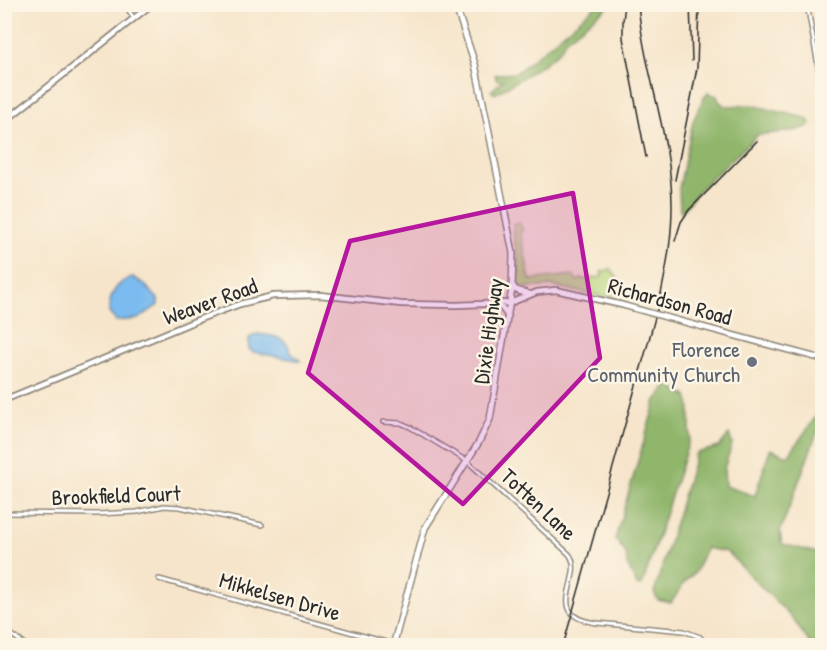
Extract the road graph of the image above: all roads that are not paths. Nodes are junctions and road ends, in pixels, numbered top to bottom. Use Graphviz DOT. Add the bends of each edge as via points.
graph roads {
  1 [pos="124,4"];
  2 [pos="152,4"];
  3 [pos="455,4"];
  4 [pos="807,4"];
  5 [pos="134,18"];
  6 [pos="822,88"];
  7 [pos="4,123"];
  8 [pos="512,285"];
  9 [pos="529,294"];
  10 [pos="510,303"];
  11 [pos="493,304"];
  12 [pos="508,316"];
  13 [pos="822,358"];
  14 [pos="4,400"];
  15 [pos="383,422"];
  16 [pos="467,461"];
  17 [pos="4,513"];
  18 [pos="262,525"];
  19 [pos="159,579"];
  20 [pos="4,629"];
  21 [pos="27,645"];
  22 [pos="393,645"];
  23 [pos="708,645"];
  1 -- 5 [label="street"];
  2 -- 5 [label="main road"];
  3 -- 8 [label="main road, Dixie Highway" via="475,64 485,112 513,253"];
  4 -- 6 [label="street"];
  5 -- 7 [label="main road"];
  8 -- 9 [label="main road"];
  8 -- 10 [label="main road, Dixie Highway"];
  9 -- 10 [label="main road, Richardson Road"];
  9 -- 13 [label="main road, Richardson Road, bridge" via="556,290"];
  10 -- 11 [label="main road, Weaver Road"];
  10 -- 12 [label="main road, Dixie Highway"];
  11 -- 12 [label="main road"];
  11 -- 14 [label="main road, Weaver Road" via="418,305 320,295 273,296 200,319"];
  12 -- 16 [label="main road, Dixie Highway" via="492,412"];
  15 -- 16 [label="street" via="410,427"];
  16 -- 22 [label="main road, Dixie Highway" via="425,528"];
  16 -- 23 [label="street, Totten Lane" via="572,557 574,568 567,596 577,617 591,623 684,631"];
  17 -- 18 [label="street, Brookfield Court" via="97,514 164,506"];
  19 -- 22 [label="street, Mikkelsen Drive"];
  20 -- 21 [label="street"];
}
